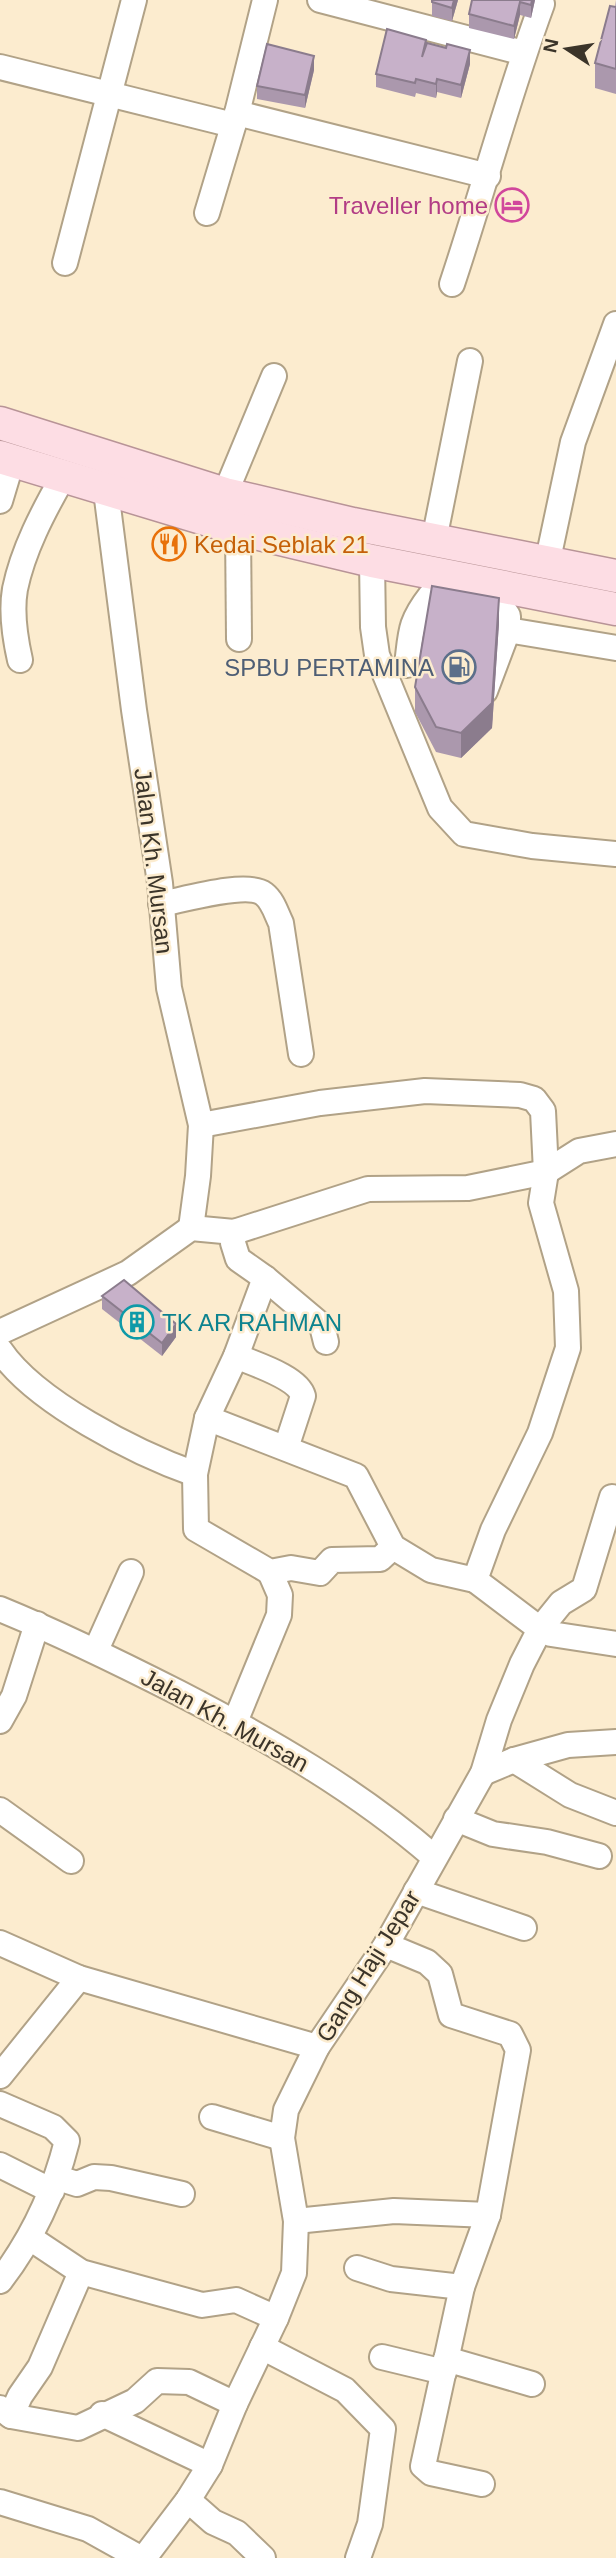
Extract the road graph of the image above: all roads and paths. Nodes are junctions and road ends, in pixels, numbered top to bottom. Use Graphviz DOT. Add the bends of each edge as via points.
graph roads {
  1 [pos="134,0"];
  2 [pos="265,0"];
  3 [pos="320,0"];
  4 [pos="542,4"];
  5 [pos="524,53"];
  6 [pos="0,68"];
  7 [pos="108,93"];
  8 [pos="235,119"];
  9 [pos="488,176"];
  10 [pos="207,213"];
  11 [pos="65,263"];
  12 [pos="452,284"];
  13 [pos="616,324"];
  14 [pos="470,361"];
  15 [pos="274,376"];
  16 [pos="0,423"];
  17 [pos="6,459"];
  18 [pos="62,477"];
  19 [pos="106,491"];
  20 [pos="225,494"];
  21 [pos="0,501"];
  22 [pos="238,529"];
  23 [pos="435,540"];
  24 [pos="372,561"];
  25 [pos="547,564"];
  26 [pos="616,576"];
  27 [pos="431,585"];
  28 [pos="503,596"];
  29 [pos="616,609"];
  30 [pos="508,630"];
  31 [pos="239,639"];
  32 [pos="616,648"];
  33 [pos="20,660"];
  34 [pos="407,665"];
  35 [pos="478,708"];
  36 [pos="616,854"];
  37 [pos="161,904"];
  38 [pos="301,1054"];
  39 [pos="201,1125"];
  40 [pos="616,1144"];
  41 [pos="546,1172"];
  42 [pos="191,1228"];
  43 [pos="234,1231"];
  44 [pos="265,1278"];
  45 [pos="0,1332"];
  46 [pos="326,1342"];
  47 [pos="0,1350"];
  48 [pos="236,1356"];
  49 [pos="207,1418"];
  50 [pos="286,1448"];
  51 [pos="195,1474"];
  52 [pos="616,1498"];
  53 [pos="393,1547"];
  54 [pos="131,1572"];
  55 [pos="270,1572"];
  56 [pos="475,1580"];
  57 [pos="0,1609"];
  58 [pos="37,1624"];
  59 [pos="540,1629"];
  60 [pos="616,1644"];
  61 [pos="96,1650"];
  62 [pos="0,1721"];
  63 [pos="235,1722"];
  64 [pos="616,1742"];
  65 [pos="514,1760"];
  66 [pos="483,1773"];
  67 [pos="0,1810"];
  68 [pos="616,1813"];
  69 [pos="456,1819"];
  70 [pos="599,1856"];
  71 [pos="434,1857"];
  72 [pos="71,1861"];
  73 [pos="416,1891"];
  74 [pos="524,1928"];
  75 [pos="0,1942"];
  76 [pos="386,1945"];
  77 [pos="79,1978"];
  78 [pos="317,2047"];
  79 [pos="0,2076"];
  80 [pos="0,2105"];
  81 [pos="212,2116"];
  82 [pos="282,2138"];
  83 [pos="0,2165"];
  84 [pos="55,2185"];
  85 [pos="182,2194"];
  86 [pos="488,2215"];
  87 [pos="296,2221"];
  88 [pos="30,2238"];
  89 [pos="357,2268"];
  90 [pos="4,2269"];
  91 [pos="81,2272"];
  92 [pos="461,2287"];
  93 [pos="276,2318"];
  94 [pos="262,2347"];
  95 [pos="382,2357"];
  96 [pos="445,2365"];
  97 [pos="532,2384"];
  98 [pos="235,2404"];
  99 [pos="5,2412"];
  100 [pos="103,2414"];
  101 [pos="210,2465"];
  102 [pos="482,2484"];
  103 [pos="188,2500"];
  104 [pos="0,2502"];
  105 [pos="142,2558"];
  106 [pos="263,2558"];
  107 [pos="358,2558"];
  1 -- 7 [label="street"];
  2 -- 8 [label="street"];
  3 -- 5 [label="street"];
  4 -- 5 [label="street"];
  5 -- 9 [label="street"];
  6 -- 7 [label="street"];
  7 -- 8 [label="street"];
  7 -- 11 [label="street"];
  8 -- 9 [label="street"];
  8 -- 10 [label="street"];
  9 -- 12 [label="street"];
  13 -- 25 [label="street" via="573,442"];
  14 -- 23 [label="street"];
  15 -- 20 [label="street"];
  16 -- 20 [label="main road"];
  17 -- 18 [label="main road"];
  17 -- 21 [label="street"];
  18 -- 19 [label="main road"];
  18 -- 33 [label="street" via="41,515 15,590"];
  19 -- 22 [label="main road"];
  19 -- 37 [label="street, Jalan Kh. Mursan"];
  20 -- 23 [label="main road"];
  22 -- 24 [label="main road"];
  22 -- 31 [label="street"];
  23 -- 25 [label="main road"];
  24 -- 27 [label="main road"];
  24 -- 36 [label="street" via="377,655 440,808 464,834"];
  25 -- 26 [label="main road"];
  27 -- 28 [label="main road"];
  27 -- 34 [label="street" via="411,628"];
  28 -- 29 [label="main road"];
  28 -- 30 [label="street"];
  30 -- 32 [label="street"];
  30 -- 35 [label="street"];
  37 -- 38 [label="street" via="242,889 263,893 281,923"];
  37 -- 39 [label="street, Jalan Kh. Mursan" via="169,988"];
  39 -- 41 [label="street" via="320,1103 425,1091 520,1095 534,1099 542,1111"];
  39 -- 42 [label="street, Jalan Kh. Mursan"];
  40 -- 41 [label="street" via="579,1151"];
  41 -- 43 [label="street" via="468,1188 368,1189"];
  41 -- 56 [label="street" via="541,1203 566,1291 568,1348 540,1433 493,1530"];
  42 -- 43 [label="street"];
  42 -- 45 [label="street" via="128,1273"];
  43 -- 44 [label="street" via="238,1259"];
  44 -- 46 [label="street" via="322,1326"];
  44 -- 48 [label="street"];
  47 -- 51 [label="street" via="34,1388 66,1409 163,1463"];
  48 -- 49 [label="street"];
  48 -- 50 [label="street" via="300,1388 303,1396"];
  49 -- 50 [label="street"];
  49 -- 51 [label="street"];
  50 -- 53 [label="street" via="356,1476"];
  51 -- 55 [label="street" via="196,1529"];
  52 -- 59 [label="street, Gang Haji Jepar" via="612,1497 584,1589 561,1603"];
  53 -- 55 [label="street" via="380,1559 332,1560 320,1573"];
  53 -- 56 [label="street" via="431,1570"];
  54 -- 61 [label="street"];
  55 -- 63 [label="street" via="280,1595 279,1615"];
  56 -- 59 [label="street"];
  57 -- 58 [label="street, Jalan Kh. Mursan"];
  58 -- 61 [label="street, Jalan Kh. Mursan"];
  58 -- 62 [label="street" via="14,1696"];
  59 -- 60 [label="street"];
  59 -- 66 [label="street, Gang Haji Jepar" via="499,1720"];
  61 -- 63 [label="street, Jalan Kh. Mursan"];
  63 -- 71 [label="street, Jalan Kh. Mursan" via="396,1824"];
  64 -- 65 [label="street" via="568,1745"];
  65 -- 66 [label="street"];
  65 -- 68 [label="street" via="569,1795"];
  66 -- 69 [label="street, Gang Haji Jepar"];
  67 -- 72 [label="street"];
  69 -- 70 [label="street" via="493,1834"];
  69 -- 71 [label="street, Gang Haji Jepar"];
  71 -- 73 [label="street, Gang Haji Jepar"];
  73 -- 74 [label="street"];
  73 -- 76 [label="street, Gang Haji Jepar"];
  75 -- 77 [label="street"];
  76 -- 78 [label="street, Gang Haji Jepar"];
  76 -- 86 [label="street" via="427,1962 440,1975 451,2015 510,2034 518,2050"];
  77 -- 78 [label="street"];
  77 -- 79 [label="street"];
  78 -- 82 [label="street, Gang Haji Jepar" via="286,2110"];
  80 -- 84 [label="street" via="53,2127 67,2141"];
  81 -- 82 [label="street"];
  82 -- 87 [label="street, Gang Haji Jepar"];
  83 -- 84 [label="street"];
  84 -- 85 [label="street" via="111,2178"];
  84 -- 88 [label="street"];
  86 -- 87 [label="street" via="394,2211"];
  86 -- 92 [label="street"];
  87 -- 93 [label="street, Gang Haji Jepar" via="294,2273"];
  88 -- 90 [label="street"];
  88 -- 91 [label="street"];
  89 -- 92 [label="street" via="391,2279"];
  91 -- 93 [label="street" via="202,2305 236,2300"];
  91 -- 99 [label="street" via="40,2367"];
  92 -- 96 [label="street"];
  93 -- 94 [label="street, Gang Haji Jepar"];
  94 -- 98 [label="street, Gang Haji Jepar"];
  94 -- 107 [label="street" via="345,2390 383,2429 370,2524"];
  95 -- 96 [label="street"];
  96 -- 97 [label="street"];
  96 -- 102 [label="street" via="423,2466 430,2473"];
  98 -- 100 [label="street" via="190,2382 158,2381 135,2400"];
  98 -- 101 [label="street, Gang Haji Jepar"];
  99 -- 100 [label="street" via="78,2428"];
  100 -- 101 [label="street"];
  101 -- 103 [label="street, Gang Haji Jepar"];
  103 -- 105 [label="street, Gang Haji Jepar"];
  103 -- 106 [label="street" via="213,2522 237,2533"];
  104 -- 105 [label="street" via="88,2529"];
}
